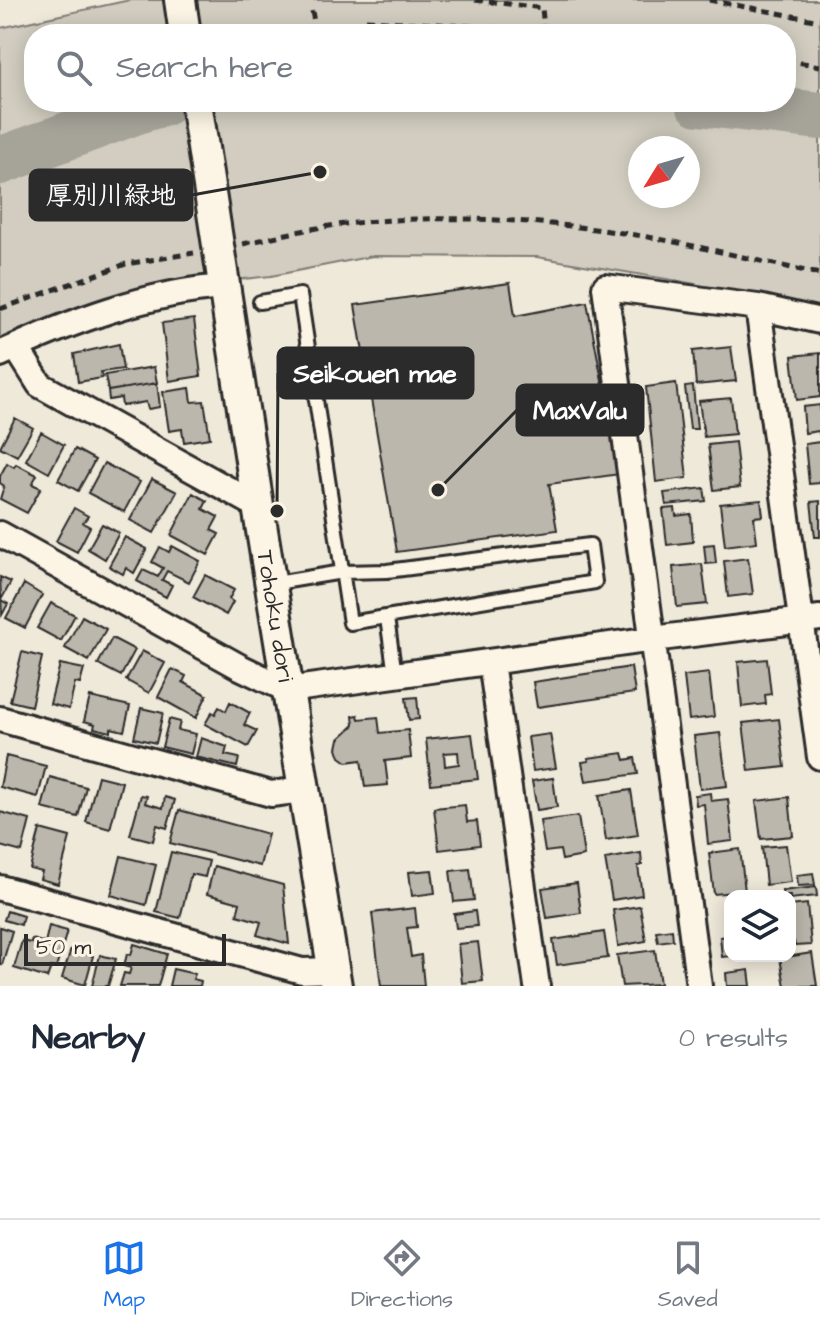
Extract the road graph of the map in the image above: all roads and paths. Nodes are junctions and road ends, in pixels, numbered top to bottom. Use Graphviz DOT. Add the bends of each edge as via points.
graph roads {
  1 [pos="180,0"];
  2 [pos="475,0"];
  3 [pos="540,0"];
  4 [pos="709,0"];
  5 [pos="542,8"];
  6 [pos="312,11"];
  7 [pos="820,21"];
  8 [pos="184,24"];
  9 [pos="314,24"];
  10 [pos="366,24"];
  11 [pos="445,24"];
  12 [pos="544,24"];
  13 [pos="796,62"];
  14 [pos="820,66"];
  15 [pos="198,112"];
  16 [pos="218,245"];
  17 [pos="820,274"];
  18 [pos="225,287"];
  19 [pos="260,302"];
  20 [pos="758,307"];
  21 [pos="0,309"];
  22 [pos="820,321"];
  23 [pos="8,351"];
  24 [pos="258,506"];
  25 [pos="0,534"];
  26 [pos="342,572"];
  27 [pos="270,584"];
  28 [pos="387,618"];
  29 [pos="811,619"];
  30 [pos="653,639"];
  31 [pos="491,662"];
  32 [pos="395,675"];
  33 [pos="288,690"];
  34 [pos="0,719"];
  35 [pos="820,757"];
  36 [pos="303,790"];
  37 [pos="0,888"];
  38 [pos="334,978"];
  39 [pos="537,986"];
  40 [pos="699,986"];
  1 -- 8 [label="street"];
  2 -- 5 [label="path"];
  3 -- 5 [label="path"];
  4 -- 7 [label="path"];
  5 -- 12 [label="path"];
  6 -- 9 [label="path"];
  10 -- 11 [label="path"];
  13 -- 14 [label="path"];
  15 -- 16 [label="street, Tohoku dori"];
  16 -- 17 [label="path" via="346,224 491,221 643,236"];
  16 -- 18 [label="street, Tohoku dori"];
  16 -- 21 [label="path" via="126,264"];
  18 -- 23 [label="street" via="191,289 112,310"];
  18 -- 24 [label="street, Tohoku dori"];
  19 -- 26 [label="lane" via="300,295"];
  20 -- 22 [label="street"];
  20 -- 29 [label="street"];
  20 -- 30 [label="street" via="605,287"];
  23 -- 24 [label="street" via="40,385"];
  24 -- 27 [label="street, Tohoku dori"];
  25 -- 33 [label="street"];
  26 -- 27 [label="lane"];
  26 -- 28 [label="lane" via="350,623"];
  26 -- 28 [label="lane" via="590,545 595,582"];
  27 -- 33 [label="street, Tohoku dori"];
  28 -- 32 [label="lane"];
  29 -- 30 [label="street"];
  29 -- 35 [label="street"];
  30 -- 31 [label="street"];
  30 -- 40 [label="street"];
  31 -- 32 [label="street"];
  31 -- 39 [label="street"];
  32 -- 33 [label="street"];
  33 -- 36 [label="street, Tohoku dori"];
  34 -- 36 [label="street" via="271,794"];
  36 -- 38 [label="street, Tohoku dori"];
  37 -- 38 [label="street"];
}
